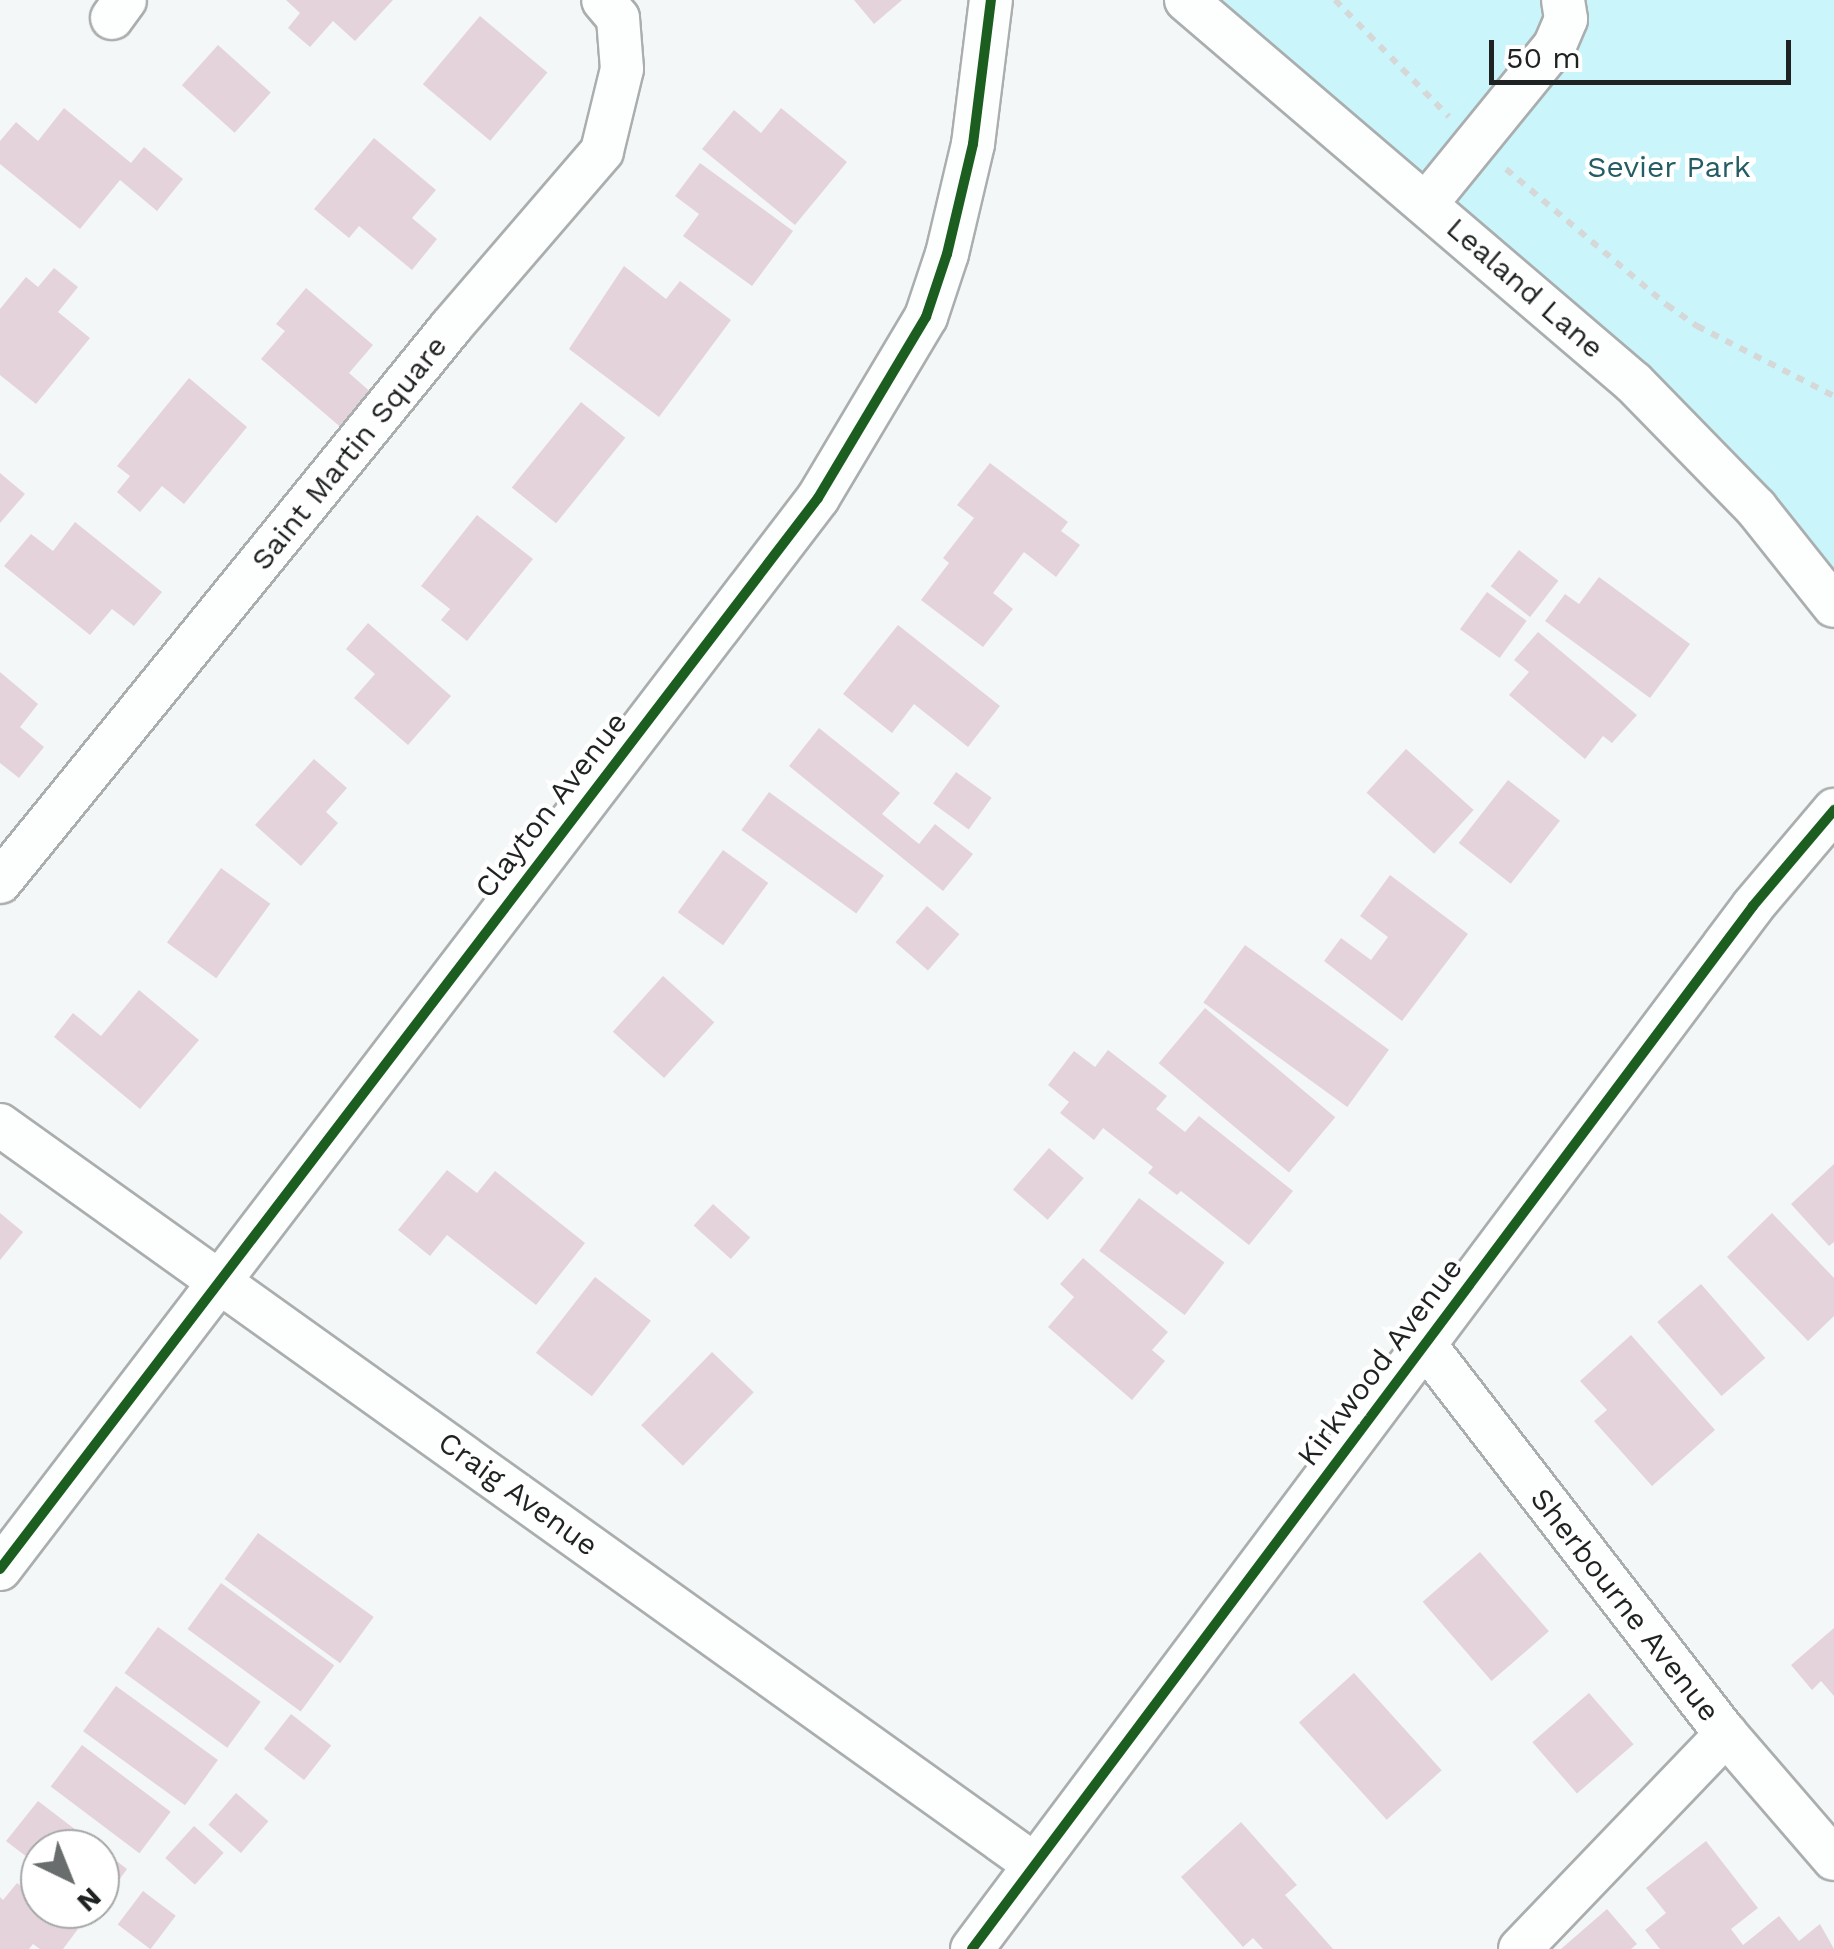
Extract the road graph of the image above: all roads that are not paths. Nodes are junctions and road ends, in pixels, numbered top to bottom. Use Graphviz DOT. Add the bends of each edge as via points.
graph roads {
  1 [pos="603,0"];
  2 [pos="992,0"];
  3 [pos="1186,0"];
  4 [pos="1563,0"];
  5 [pos="1426,204"];
  6 [pos="1834,606"];
  7 [pos="1834,810"];
  8 [pos="0,882"];
  9 [pos="0,1125"];
  10 [pos="218,1278"];
  11 [pos="1425,1344"];
  12 [pos="0,1569"];
  13 [pos="1726,1734"];
  14 [pos="1834,1859"];
  15 [pos="1035,1865"];
  16 [pos="972,1949"];
  17 [pos="1520,1949"];
  1 -- 8 [label="street, Saint Martin Square" via="618,18 622,69 602,151"];
  2 -- 10 [label="street, Clayton Avenue" via="973,144 947,254 926,316 894,373 818,498"];
  3 -- 5 [label="street, Lealand Lane"];
  4 -- 5 [label="street" via="1566,19 1555,46"];
  5 -- 6 [label="street, Lealand Lane" via="1696,442"];
  7 -- 11 [label="street, Kirkwood Avenue" via="1753,906"];
  9 -- 10 [label="street, Craig Avenue"];
  10 -- 12 [label="street, Clayton Avenue"];
  10 -- 15 [label="street, Craig Avenue"];
  11 -- 13 [label="street, Sherbourne Avenue"];
  11 -- 15 [label="street, Kirkwood Avenue"];
  13 -- 14 [label="street, Sherbourne Avenue"];
  13 -- 17 [label="street"];
  15 -- 16 [label="street, Kirkwood Avenue"];
}
